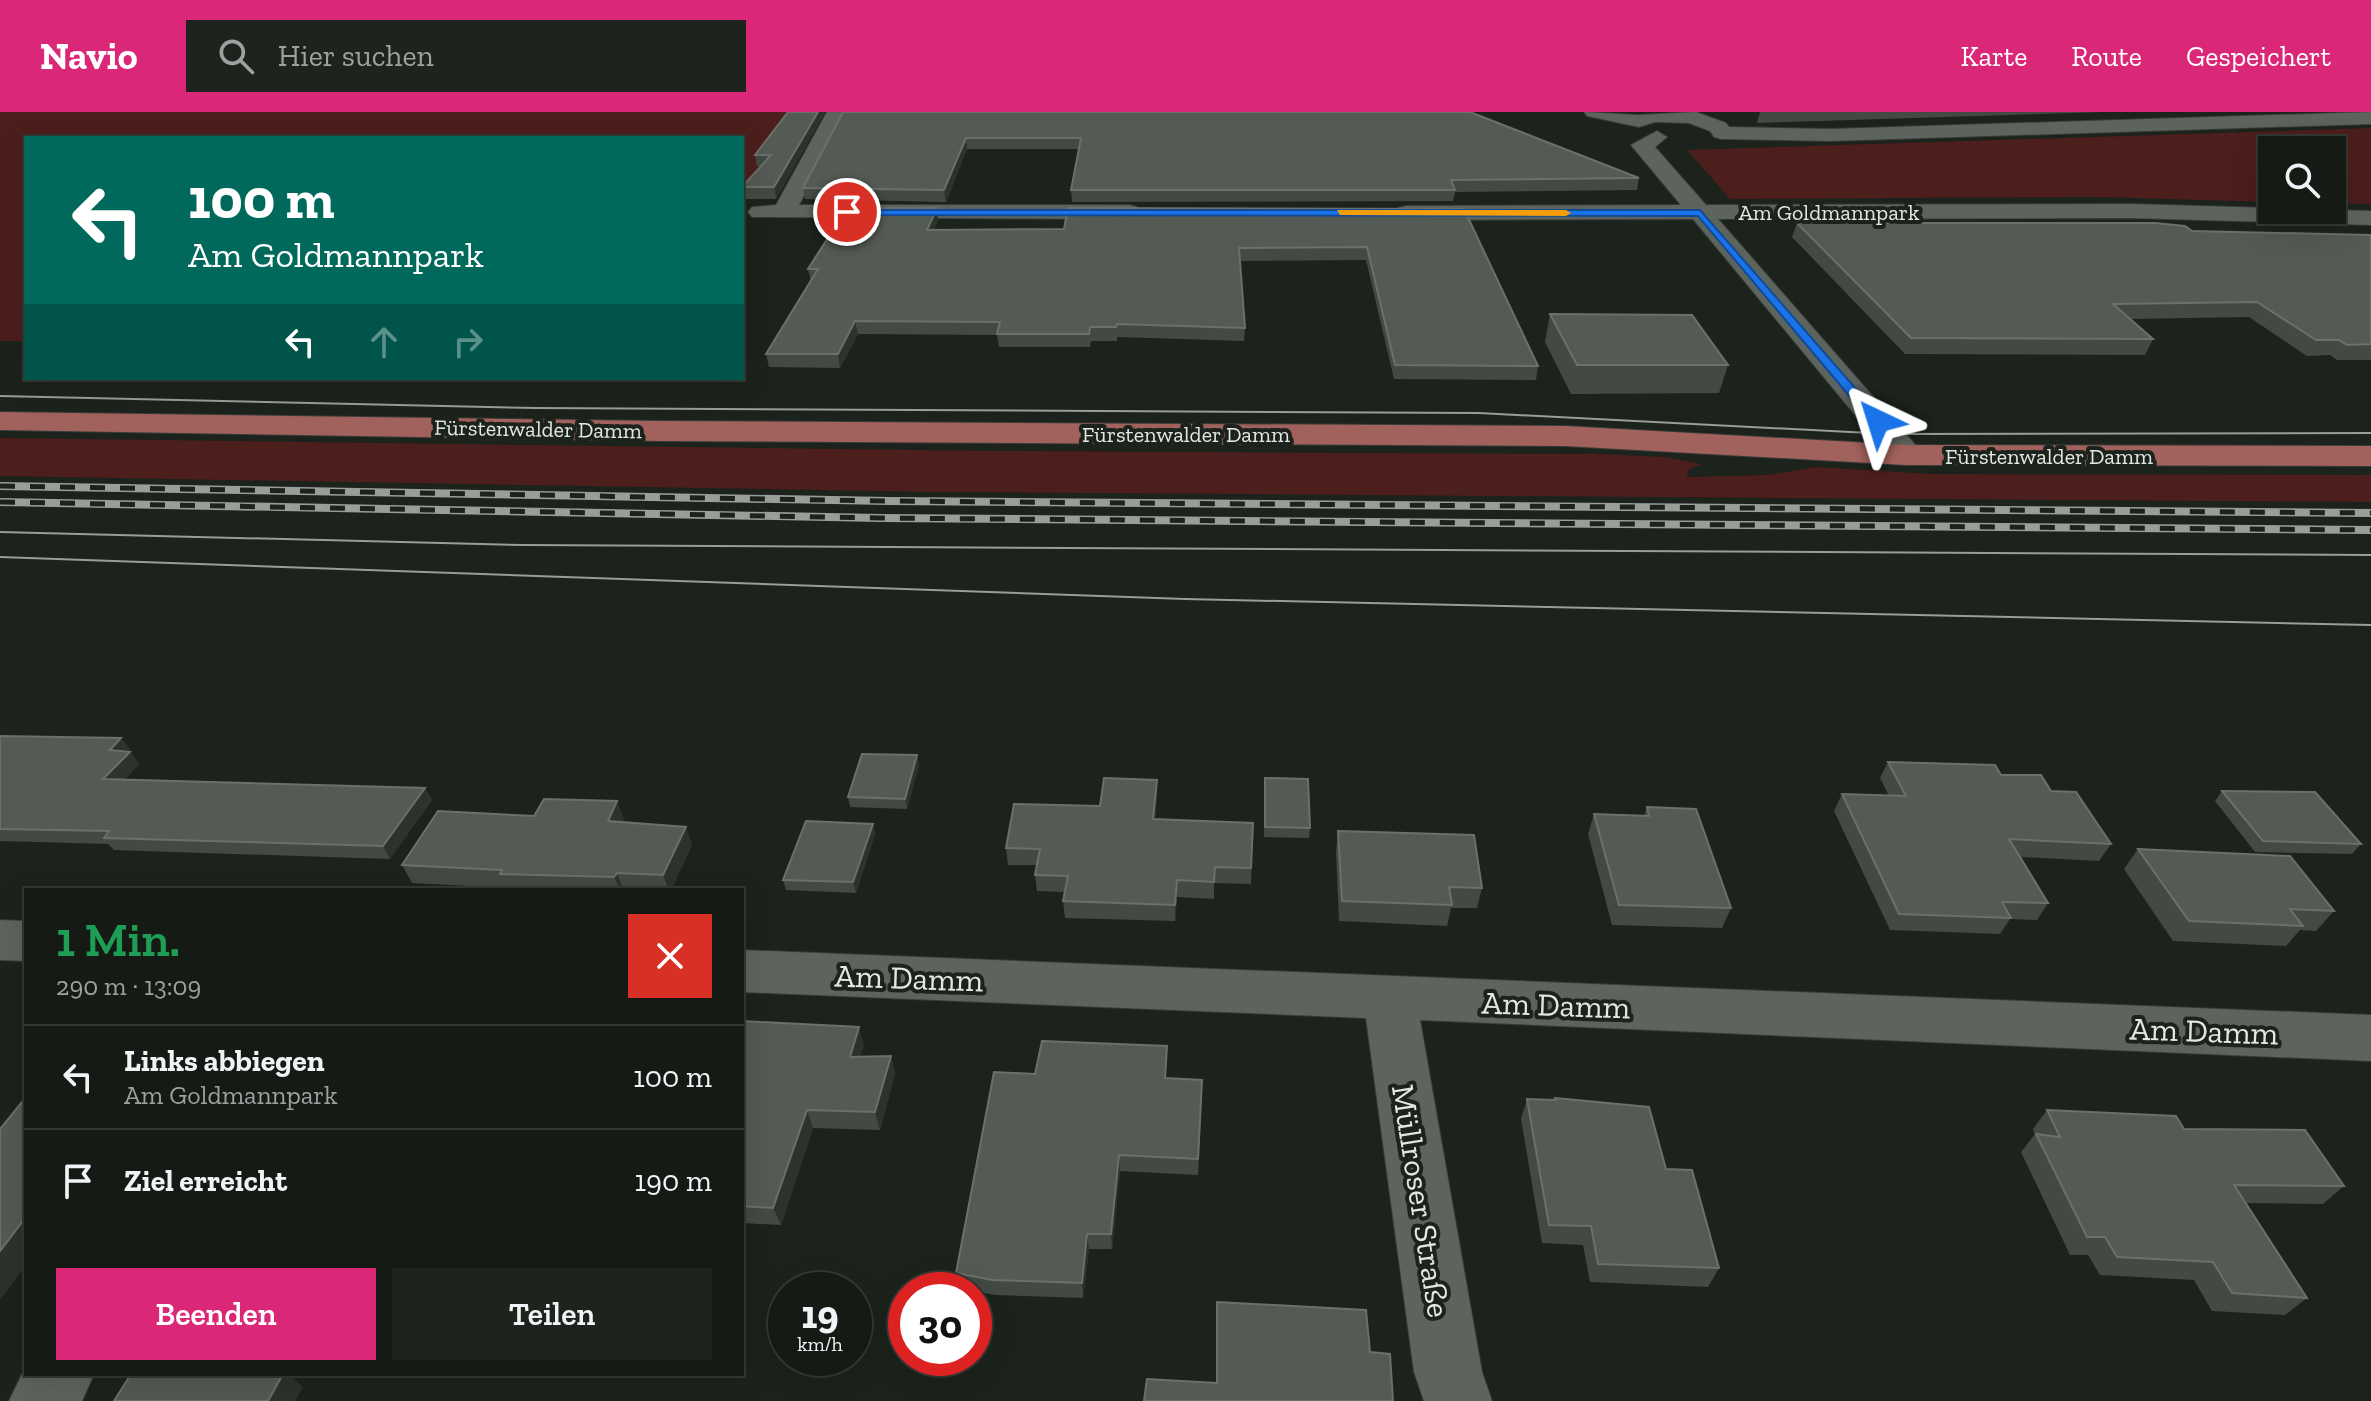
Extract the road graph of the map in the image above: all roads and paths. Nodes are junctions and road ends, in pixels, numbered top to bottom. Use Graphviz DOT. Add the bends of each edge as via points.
graph roads {
  1 [pos="837,112"];
  2 [pos="1594,112"];
  3 [pos="1674,114"];
  4 [pos="2371,118"];
  5 [pos="1639,121"];
  6 [pos="1721,133"];
  7 [pos="1678,139"];
  8 [pos="760,212"];
  9 [pos="784,212"];
  10 [pos="1148,212"];
  11 [pos="1386,213"];
  12 [pos="1700,213"];
  13 [pos="2371,218"];
  14 [pos="0,421"];
  15 [pos="1906,455"];
  16 [pos="2371,456"];
  17 [pos="0,940"];
  18 [pos="24,941"];
  19 [pos="744,971"];
  20 [pos="1390,999"];
  21 [pos="2371,1038"];
  22 [pos="59,1376"];
  23 [pos="43,1401"];
  24 [pos="1458,1401"];
  1 -- 9 [label="street"];
  2 -- 5 [label="street"];
  3 -- 5 [label="street"];
  3 -- 6 [label="street" via="1708,122"];
  4 -- 6 [label="street" via="1831,135"];
  5 -- 7 [label="street" via="1643,131"];
  6 -- 7 [label="street"];
  7 -- 12 [label="street" via="1642,145"];
  8 -- 9 [label="street"];
  9 -- 10 [label="street"];
  11 -- 12 [label="street, Am Goldmannpark"];
  12 -- 13 [label="street, Am Goldmannpark" via="2131,211"];
  12 -- 15 [label="street"];
  14 -- 15 [label="main road, Fürstenwalder Damm" via="1565,436"];
  15 -- 16 [label="main road, Fürstenwalder Damm"];
  17 -- 18 [label="street"];
  19 -- 20 [label="street, Am Damm"];
  20 -- 21 [label="street, Am Damm"];
  20 -- 24 [label="street, Müllroser Straße" via="1448,1372"];
  22 -- 23 [label="street"];
}
